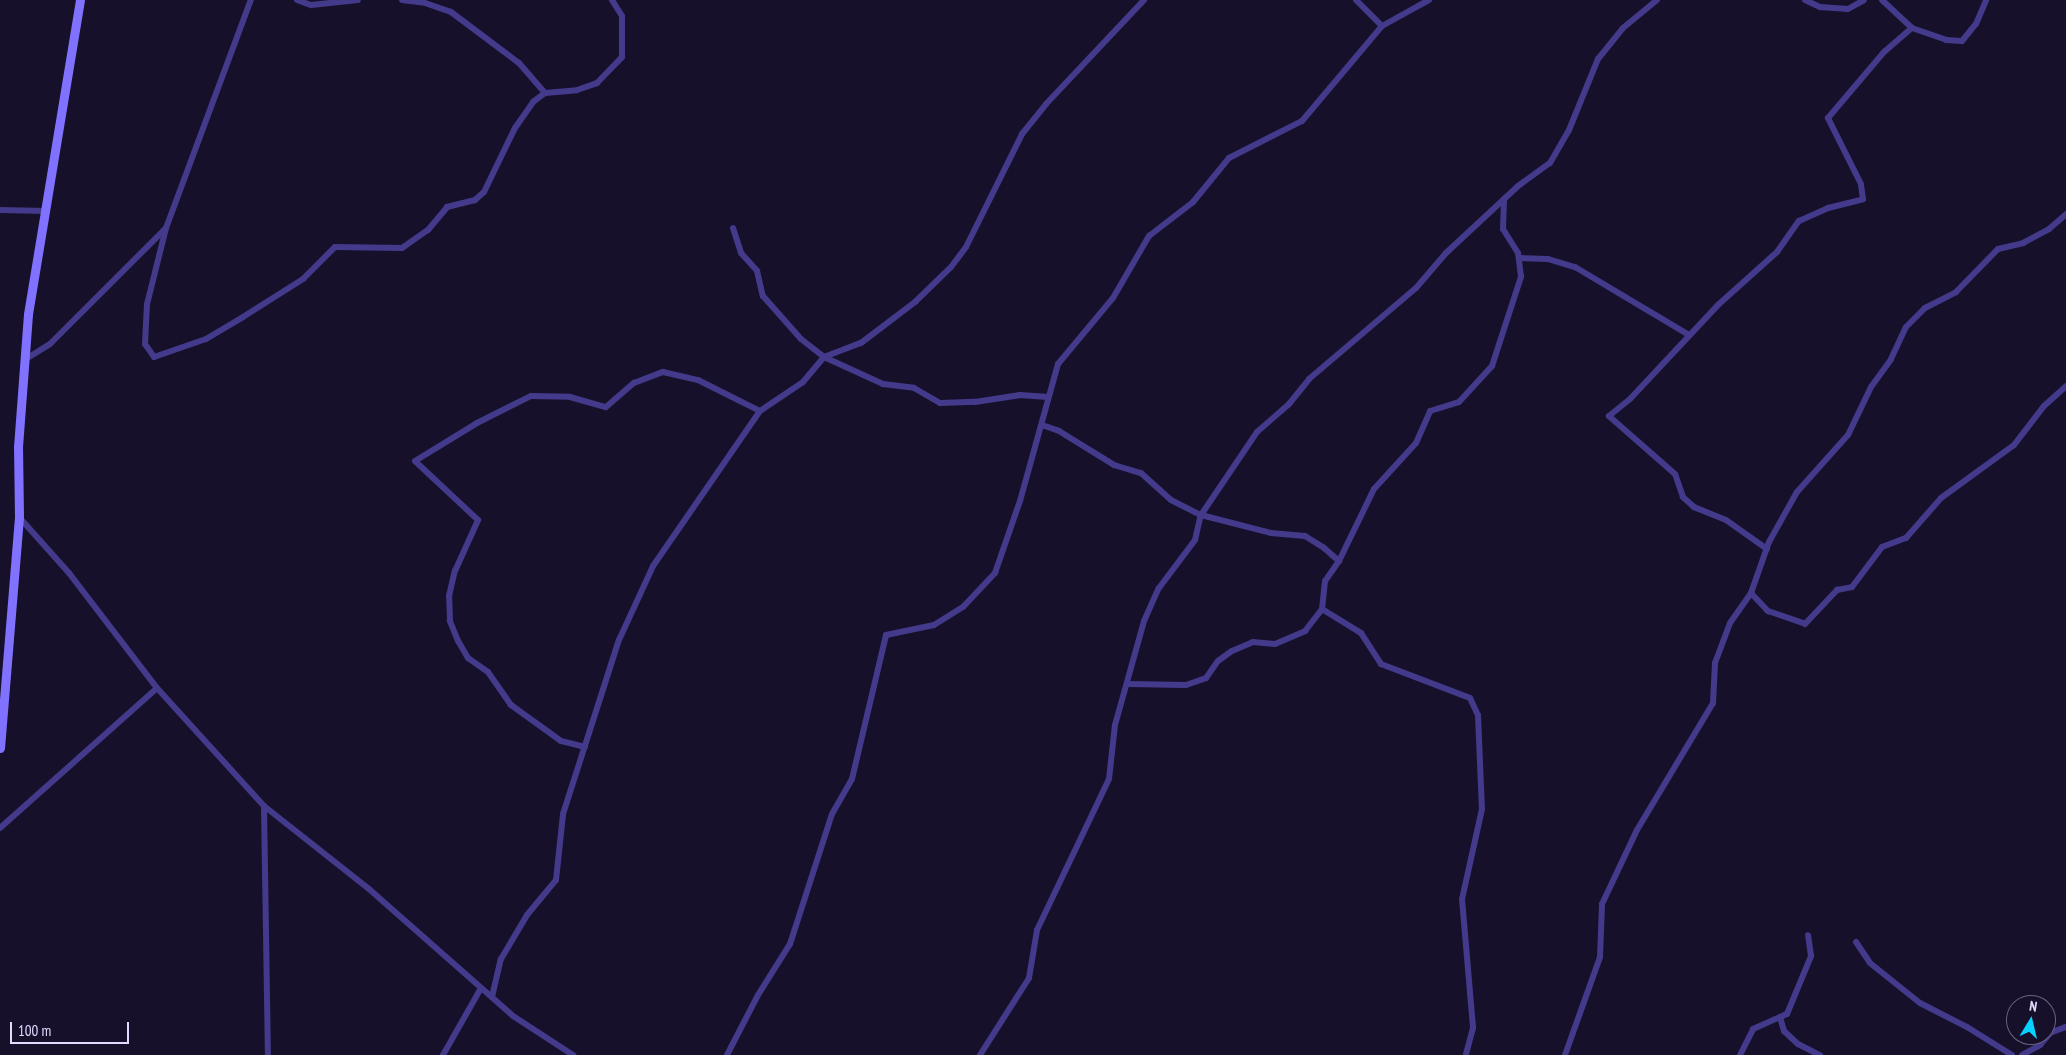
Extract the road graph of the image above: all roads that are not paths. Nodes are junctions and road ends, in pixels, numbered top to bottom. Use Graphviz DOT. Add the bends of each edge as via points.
graph roads {
  1 [pos="80,0"];
  2 [pos="251,0"];
  3 [pos="297,0"];
  4 [pos="358,0"];
  5 [pos="402,0"];
  6 [pos="612,0"];
  7 [pos="1144,0"];
  8 [pos="1356,0"];
  9 [pos="1429,0"];
  10 [pos="1657,0"];
  11 [pos="1805,0"];
  12 [pos="1864,0"];
  13 [pos="1882,0"];
  14 [pos="1986,0"];
  15 [pos="1382,26"];
  16 [pos="1912,28"];
  17 [pos="545,93"];
  18 [pos="1504,199"];
  19 [pos="0,210"];
  20 [pos="47,211"];
  21 [pos="2066,214"];
  22 [pos="166,228"];
  23 [pos="733,228"];
  24 [pos="1518,258"];
  25 [pos="1689,336"];
  26 [pos="824,357"];
  27 [pos="26,359"];
  28 [pos="2066,386"];
  29 [pos="1048,397"];
  30 [pos="760,411"];
  31 [pos="1042,425"];
  32 [pos="1202,515"];
  33 [pos="19,517"];
  34 [pos="1767,549"];
  35 [pos="1339,561"];
  36 [pos="1751,593"];
  37 [pos="1322,609"];
  38 [pos="1128,684"];
  39 [pos="157,688"];
  40 [pos="585,747"];
  41 [pos="0,748"];
  42 [pos="264,806"];
  43 [pos="0,828"];
  44 [pos="1808,935"];
  45 [pos="1856,942"];
  46 [pos="481,988"];
  47 [pos="492,998"];
  48 [pos="1780,1018"];
  49 [pos="2066,1027"];
  50 [pos="268,1055"];
  51 [pos="443,1055"];
  52 [pos="573,1055"];
  53 [pos="727,1055"];
  54 [pos="980,1055"];
  55 [pos="1466,1055"];
  56 [pos="1565,1055"];
  57 [pos="1740,1055"];
  58 [pos="1820,1055"];
  59 [pos="2012,1055"];
  60 [pos="2022,1055"];
  1 -- 20 [label="street"];
  2 -- 22 [label="street"];
  3 -- 4 [label="street" via="311,5"];
  5 -- 17 [label="street" via="425,3 451,12 519,63"];
  6 -- 17 [label="street" via="622,16 622,57 597,83 577,90"];
  7 -- 26 [label="street" via="1022,134 970,239 951,267 915,302 861,342"];
  8 -- 15 [label="street"];
  9 -- 15 [label="street"];
  10 -- 18 [label="street" via="1623,28 1598,59 1569,130 1550,163"];
  11 -- 12 [label="street" via="1820,7 1848,8"];
  13 -- 16 [label="street"];
  14 -- 16 [label="street" via="1976,24 1962,41 1946,40"];
  15 -- 29 [label="street" via="1302,121 1229,158 1193,202 1150,236 1113,298 1058,364"];
  16 -- 25 [label="street" via="1884,52 1828,118 1861,184 1863,199 1828,208 1799,221 1772,258"];
  17 -- 22 [label="street" via="533,102 514,128 484,192 475,200 446,207 428,230 402,248 335,247 303,279 243,317 206,339 154,357 145,344 147,304"];
  18 -- 24 [label="street" via="1503,229"];
  18 -- 32 [label="street" via="1446,253 1416,288 1309,380 1289,404 1257,432"];
  19 -- 20 [label="street"];
  20 -- 27 [label="street" via="28,314"];
  21 -- 34 [label="street" via="2023,243 1998,249 1956,292 1926,308 1906,327 1848,434 1797,492"];
  22 -- 27 [label="street" via="50,344"];
  23 -- 26 [label="street" via="740,253 757,271 763,296 801,339"];
  24 -- 25 [label="street" via="1548,259 1575,268"];
  24 -- 35 [label="street" via="1520,277 1492,366 1459,402 1430,411 1416,443 1374,489"];
  25 -- 34 [label="street" via="1630,399 1609,416 1675,474 1682,497 1694,507 1726,520"];
  26 -- 29 [label="street" via="883,384 914,388 940,403 1020,395"];
  26 -- 30 [label="street" via="803,382"];
  27 -- 33 [label="street" via="18,447"];
  28 -- 36 [label="street" via="2044,406 2014,446 1941,498 1906,538 1882,547 1852,587 1837,590 1805,624 1768,611"];
  29 -- 31 [label="street"];
  30 -- 40 [label="street" via="653,566 619,640"];
  30 -- 40 [label="street" via="698,380 663,372 634,383 606,407 570,397 531,396 477,423 415,461 478,520 455,571 449,596 450,621 468,658 488,672 510,705 562,740"];
  31 -- 32 [label="street" via="1114,465 1141,473 1172,500"];
  31 -- 53 [label="street" via="995,573 963,607 934,626 886,635 852,779 832,814 790,944 758,995"];
  32 -- 35 [label="street" via="1271,533 1305,536"];
  32 -- 38 [label="street" via="1196,540 1159,588 1144,621"];
  33 -- 39 [label="street" via="69,573"];
  33 -- 41 [label="street"];
  34 -- 36 [label="street"];
  35 -- 37 [label="street" via="1325,581"];
  36 -- 56 [label="street" via="1730,623 1715,663 1713,703 1636,830 1602,904 1600,957"];
  37 -- 38 [label="street" via="1305,630 1275,644 1253,642 1232,651 1218,661 1206,678 1186,685"];
  37 -- 55 [label="street" via="1361,632 1381,664 1470,698 1478,715 1482,809 1462,899 1473,1028"];
  38 -- 54 [label="street" via="1115,725 1109,778 1036,930 1029,978"];
  39 -- 42 [label="street"];
  39 -- 43 [label="street"];
  40 -- 47 [label="street" via="562,814 556,880 527,915 500,959"];
  42 -- 46 [label="street" via="369,889"];
  42 -- 50 [label="street"];
  44 -- 48 [label="street" via="1810,956 1798,992 1787,1014"];
  45 -- 59 [label="street" via="1870,963 1920,1003 1967,1026"];
  46 -- 47 [label="street"];
  46 -- 51 [label="street"];
  47 -- 52 [label="street" via="513,1016"];
  48 -- 57 [label="street" via="1753,1029"];
  48 -- 58 [label="street" via="1784,1031 1798,1044"];
  49 -- 60 [label="street" via="2050,1033 2040,1045"];
}
